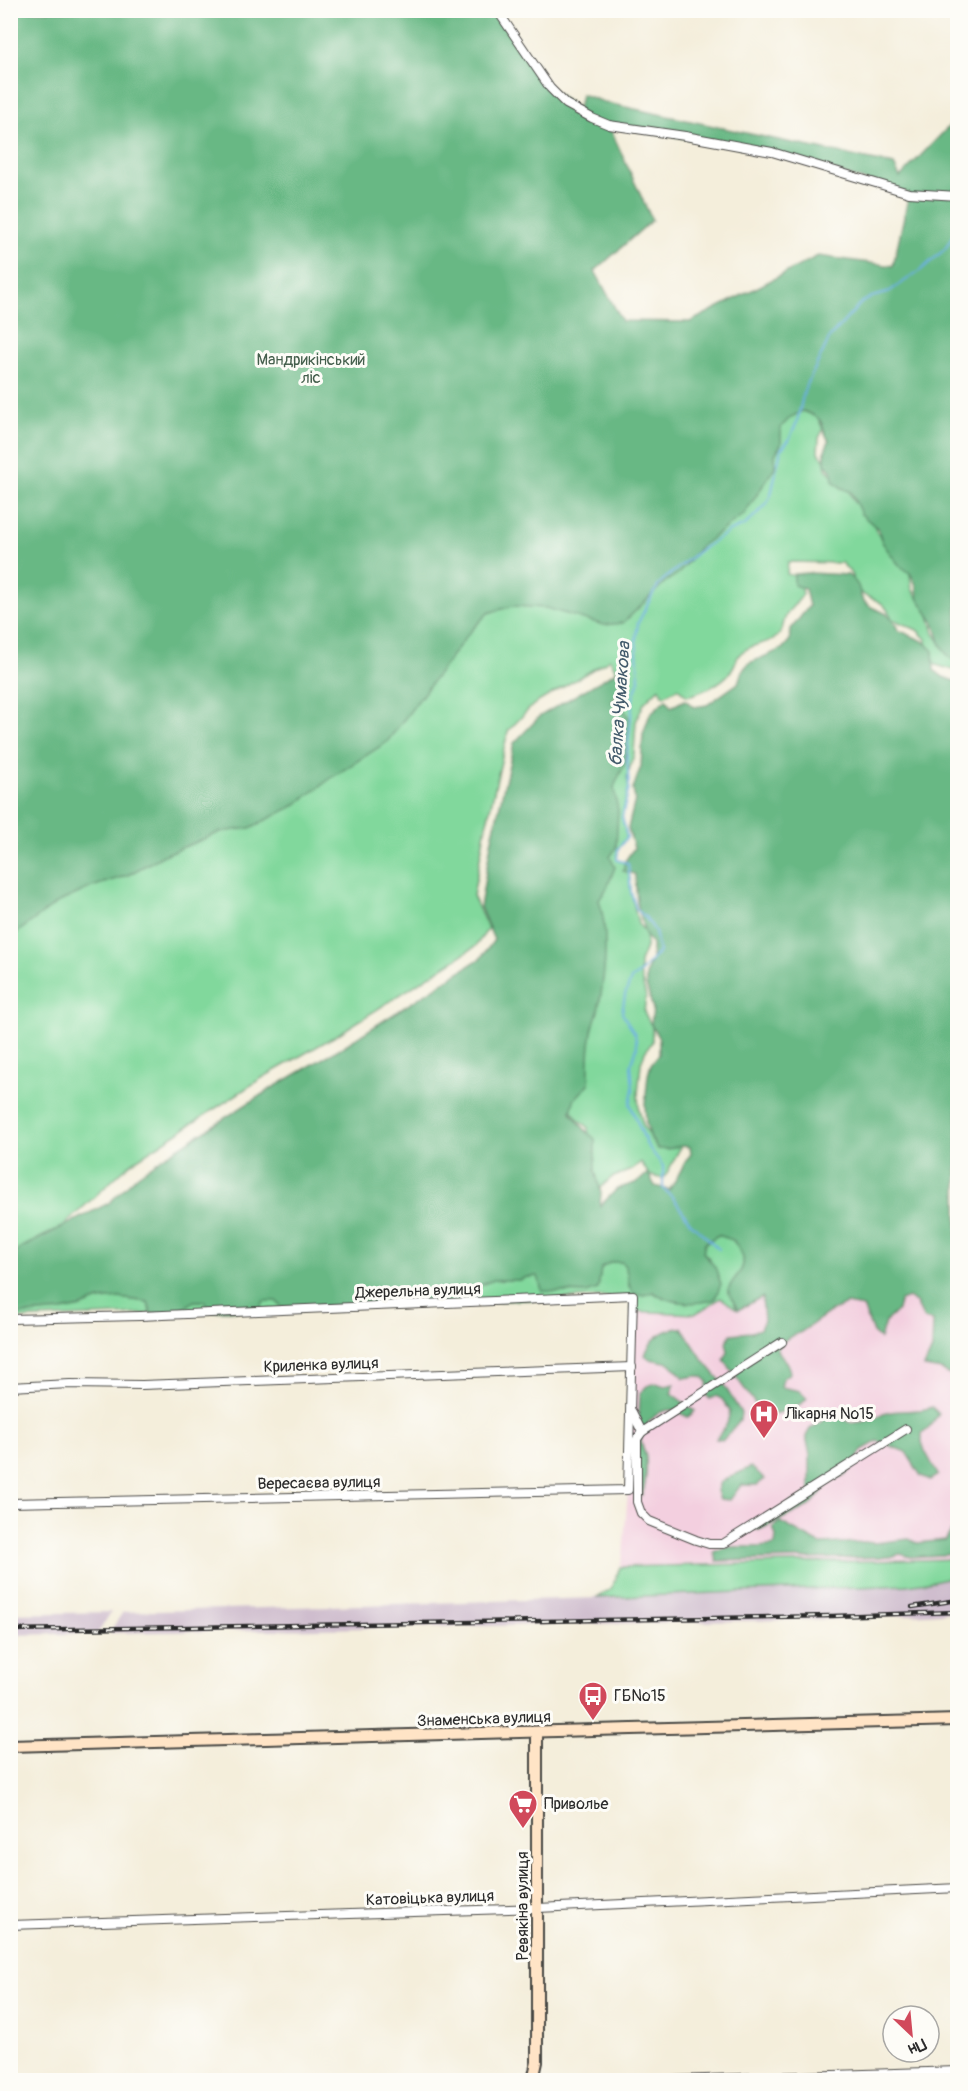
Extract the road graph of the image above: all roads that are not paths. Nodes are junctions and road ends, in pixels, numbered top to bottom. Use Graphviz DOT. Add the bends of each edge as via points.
graph roads {
  1 [pos="497,10"];
  2 [pos="957,196"];
  3 [pos="10,1319"];
  4 [pos="782,1342"];
  5 [pos="632,1367"];
  6 [pos="10,1387"];
  7 [pos="631,1411"];
  8 [pos="906,1429"];
  9 [pos="642,1432"];
  10 [pos="628,1490"];
  11 [pos="10,1503"];
  12 [pos="957,1720"];
  13 [pos="537,1732"];
  14 [pos="10,1746"];
  15 [pos="957,1888"];
  16 [pos="538,1908"];
  17 [pos="10,1925"];
  18 [pos="957,2071"];
  19 [pos="761,2079"];
  20 [pos="533,2080"];
  21 [pos="672,2080"];
  1 -- 2 [label="street" via="550,88 566,104 609,125 772,152 909,193"];
  3 -- 5 [label="street, Джерельна вулиця" via="633,1295"];
  4 -- 9 [label="street"];
  5 -- 6 [label="street, Криленка вулиця"];
  5 -- 7 [label="street, Джерельна вулиця"];
  7 -- 9 [label="street"];
  7 -- 10 [label="street, Джерельна вулиця"];
  8 -- 9 [label="street" via="723,1544 709,1544 649,1521 641,1513 637,1502 637,1439"];
  10 -- 11 [label="street, Вересаєва вулиця"];
  12 -- 13 [label="main road, Знаменська вулиця"];
  13 -- 14 [label="main road, Знаменська вулиця"];
  13 -- 16 [label="main road, Ревякіна вулиця"];
  15 -- 16 [label="street, Катовіцька вулиця"];
  16 -- 17 [label="street, Катовіцька вулиця"];
  16 -- 20 [label="main road, Ревякіна вулиця" via="537,2062"];
  18 -- 19 [label="street"];
  19 -- 21 [label="street"];
}
